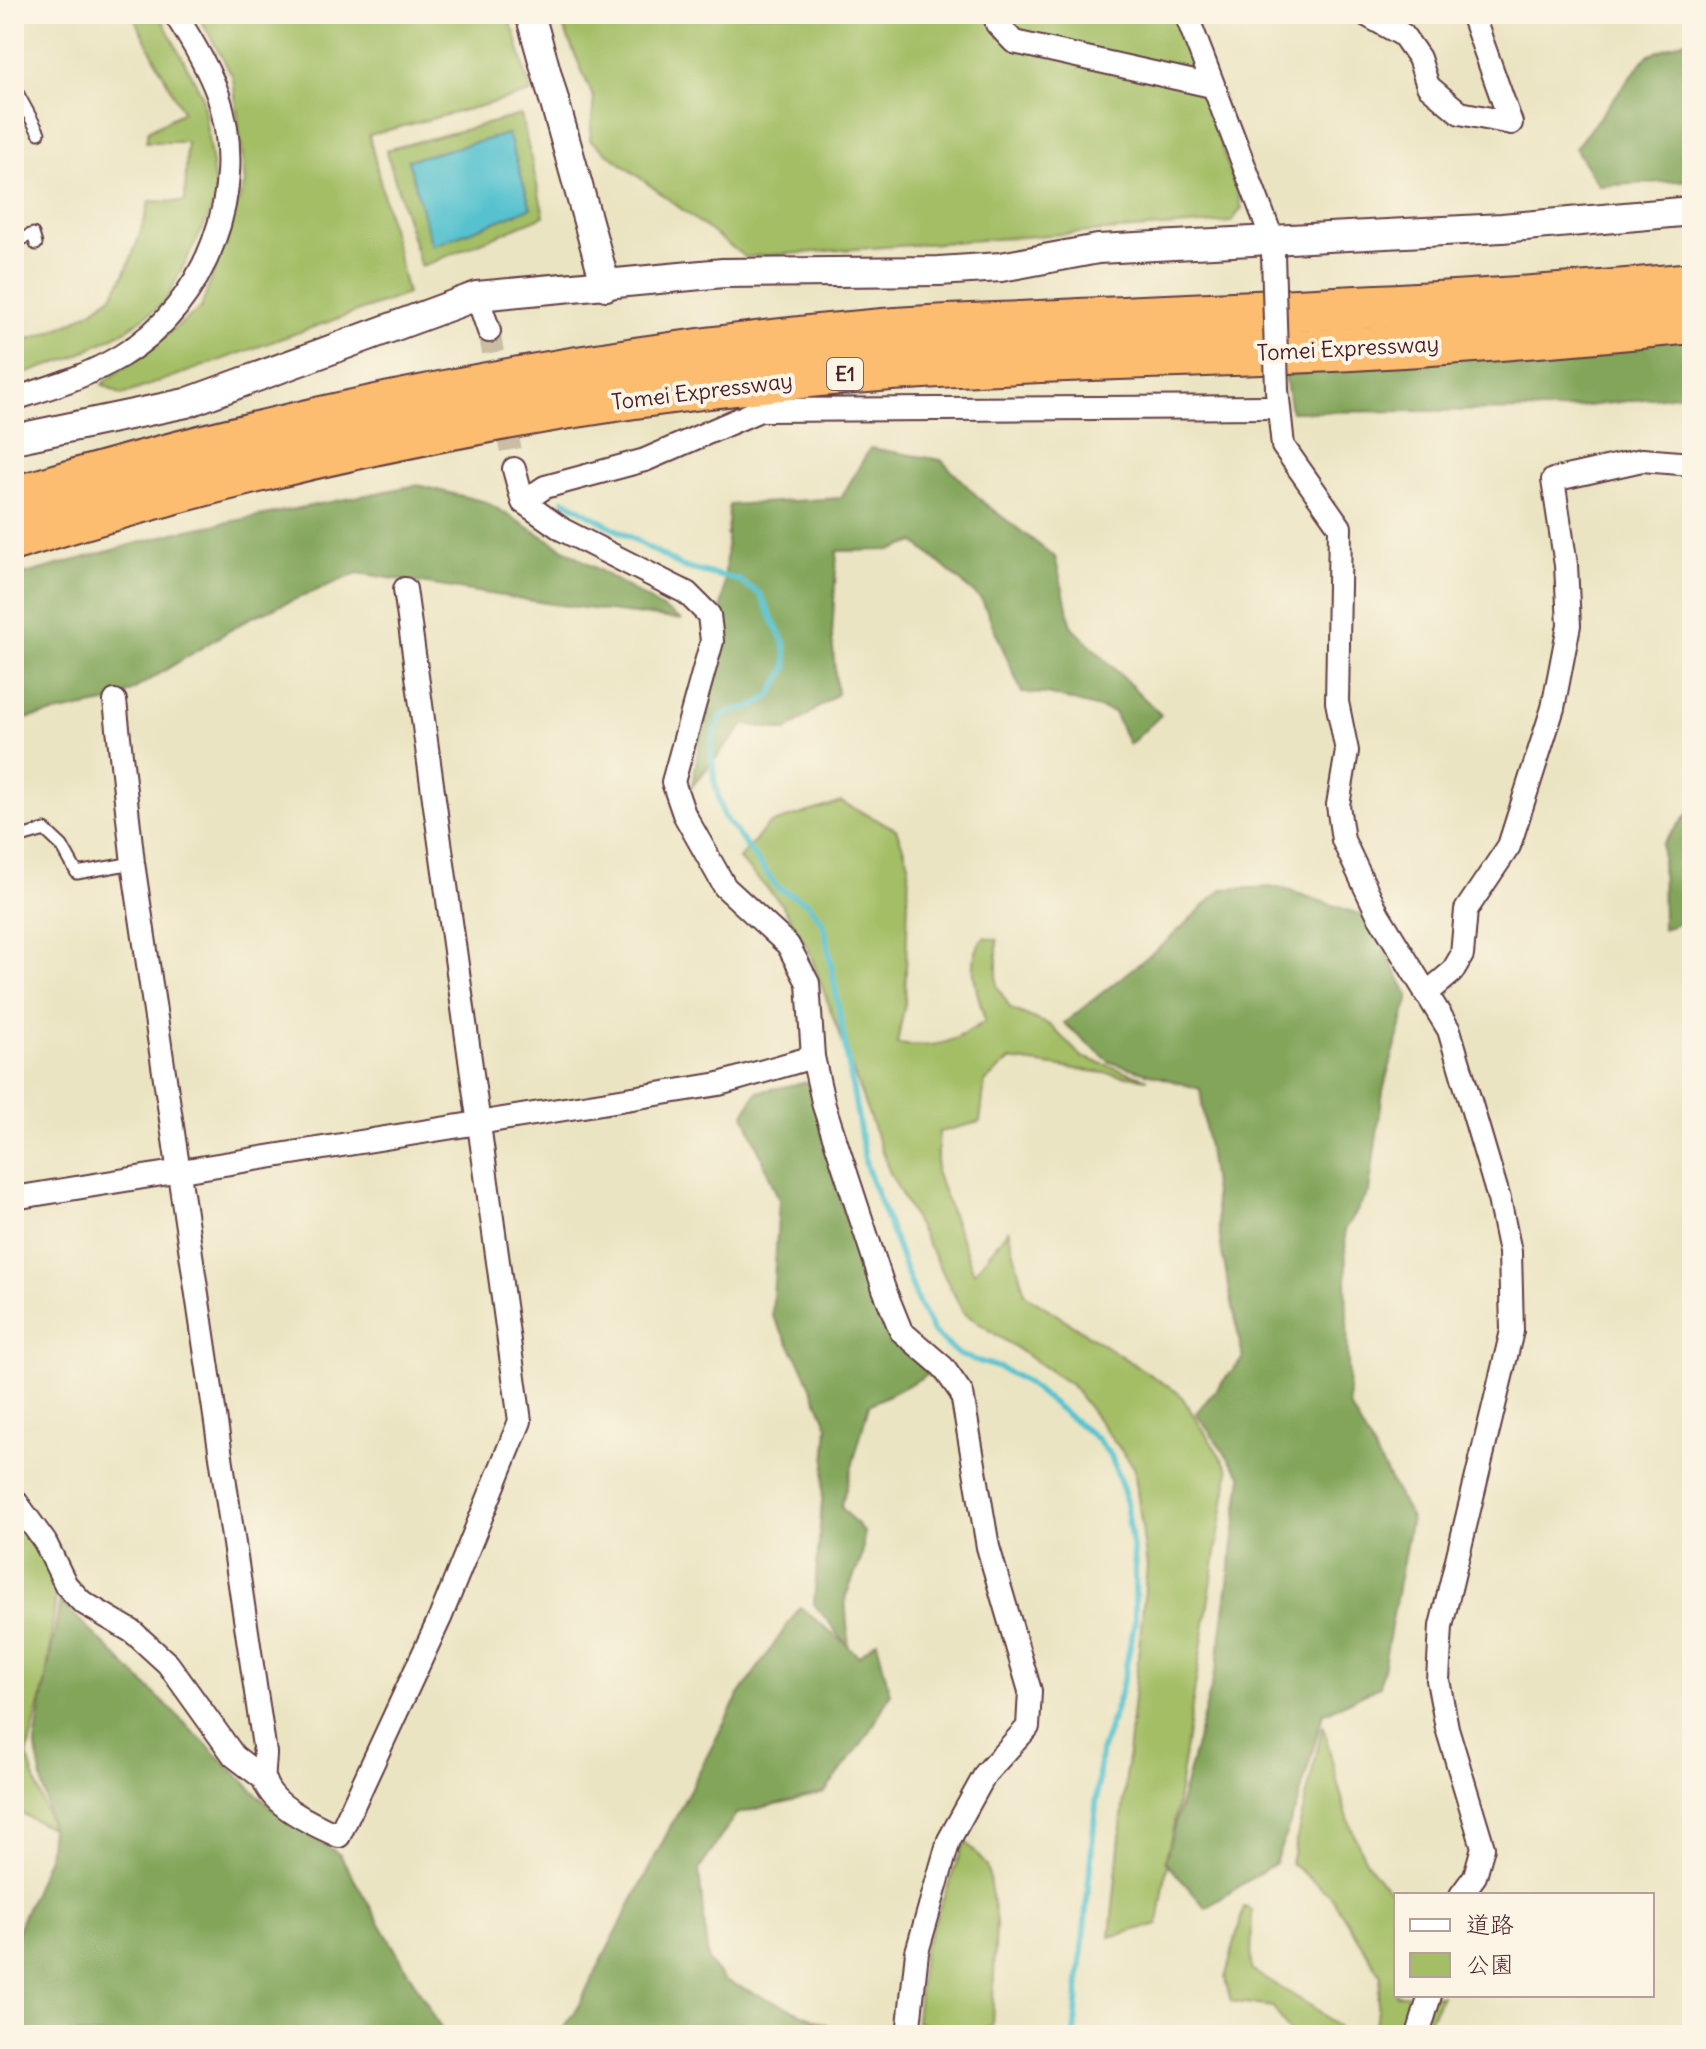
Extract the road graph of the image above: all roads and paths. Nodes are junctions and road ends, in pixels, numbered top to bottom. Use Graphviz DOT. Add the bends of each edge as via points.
graph roads {
  1 [pos="175,14"];
  2 [pos="530,14"];
  3 [pos="995,14"];
  4 [pos="1186,14"];
  5 [pos="1365,14"];
  6 [pos="1472,14"];
  7 [pos="1212,86"];
  8 [pos="14,87"];
  9 [pos="39,133"];
  10 [pos="1692,211"];
  11 [pos="14,242"];
  12 [pos="36,244"];
  13 [pos="1273,248"];
  14 [pos="1692,284"];
  15 [pos="606,286"];
  16 [pos="477,296"];
  17 [pos="1692,322"];
  18 [pos="489,331"];
  19 [pos="14,399"];
  20 [pos="1277,399"];
  21 [pos="14,439"];
  22 [pos="1692,464"];
  23 [pos="514,469"];
  24 [pos="14,498"];
  25 [pos="523,502"];
  26 [pos="14,539"];
  27 [pos="405,589"];
  28 [pos="115,701"];
  29 [pos="14,839"];
  30 [pos="133,863"];
  31 [pos="1426,994"];
  32 [pos="813,1057"];
  33 [pos="480,1122"];
  34 [pos="179,1170"];
  35 [pos="14,1198"];
  36 [pos="14,1499"];
  37 [pos="264,1779"];
  38 [pos="1462,1893"];
  39 [pos="1429,1997"];
  40 [pos="908,2035"];
  41 [pos="1418,2035"];
  1 -- 19 [label="street" via="218,95 222,116 227,164 223,215 211,250 187,295 124,354 85,375"];
  2 -- 15 [label="street"];
  3 -- 7 [label="street" via="1014,42"];
  4 -- 7 [label="street"];
  5 -- 6 [label="street" via="1403,35 1419,58 1428,86 1460,113 1511,123"];
  7 -- 13 [label="street"];
  8 -- 9 [label="lane"];
  10 -- 13 [label="street"];
  11 -- 12 [label="lane" via="33,234"];
  13 -- 15 [label="street" via="1098,249 1001,267 723,273"];
  13 -- 20 [label="street, bridge"];
  14 -- 24 [label="highway, Tomei Expressway / E1" via="1574,296 885,330 717,347 518,376 349,409"];
  15 -- 16 [label="street"];
  16 -- 18 [label="street"];
  16 -- 21 [label="street" via="186,403"];
  17 -- 26 [label="highway, Tomei Expressway / E1" via="1354,349 892,369 719,387 381,440 143,499"];
  20 -- 25 [label="street" via="760,410 645,460 545,487"];
  20 -- 31 [label="street" via="1283,446 1340,527 1337,702 1347,751 1338,805 1343,840 1378,914"];
  22 -- 31 [label="street" via="1642,460 1553,480 1569,625 1553,708 1509,846 1466,910 1462,955 1452,972"];
  23 -- 25 [label="street"];
  25 -- 32 [label="street" via="563,530 687,593 709,615 712,641 673,782 684,814 725,887 788,945 808,983"];
  27 -- 33 [label="street"];
  28 -- 30 [label="street"];
  29 -- 30 [label="lane" via="45,830 62,846 77,873"];
  30 -- 34 [label="street"];
  31 -- 38 [label="street" via="1449,1030 1510,1252 1512,1331 1441,1626 1438,1680 1447,1728 1483,1847 1475,1876"];
  32 -- 33 [label="street" via="719,1084"];
  32 -- 40 [label="street" via="852,1195 901,1331 943,1367 962,1394 988,1547 1030,1691 1028,1727 986,1773 949,1840 917,1952"];
  33 -- 34 [label="street"];
  33 -- 37 [label="street" via="520,1421 440,1618 339,1836 301,1819"];
  34 -- 35 [label="street"];
  34 -- 37 [label="street" via="265,1753"];
  36 -- 37 [label="street" via="45,1542 66,1585 168,1664 234,1756"];
  39 -- 41 [label="street"];
}
